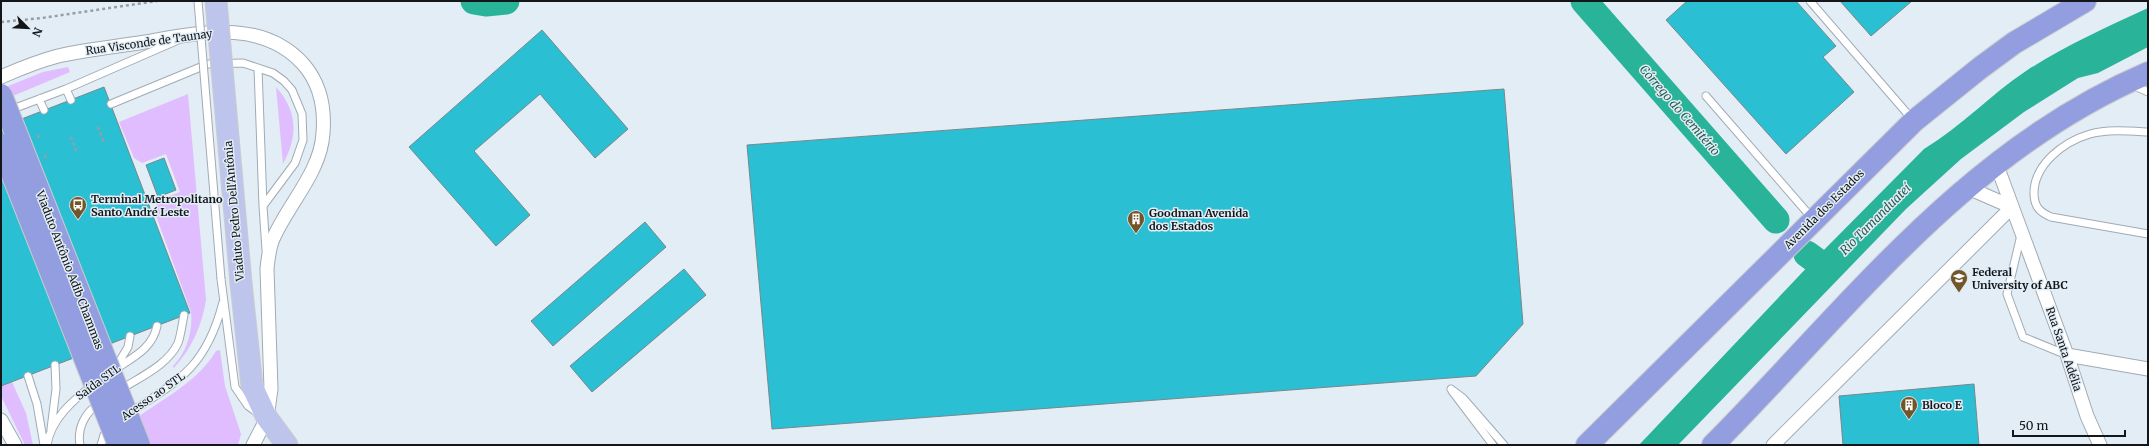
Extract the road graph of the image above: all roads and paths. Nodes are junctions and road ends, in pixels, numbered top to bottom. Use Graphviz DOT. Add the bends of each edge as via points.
graph roads {
  1 [pos="157,1"];
  2 [pos="198,1"];
  3 [pos="216,1"];
  4 [pos="1810,1"];
  5 [pos="2085,1"];
  6 [pos="1,22"];
  7 [pos="193,34"];
  8 [pos="258,68"];
  9 [pos="2148,73"];
  10 [pos="1,77"];
  11 [pos="2126,83"];
  12 [pos="66,89"];
  13 [pos="2148,92"];
  14 [pos="1,95"];
  15 [pos="1706,96"];
  16 [pos="39,99"];
  17 [pos="71,100"];
  18 [pos="111,104"];
  19 [pos="44,110"];
  20 [pos="1,114"];
  21 [pos="1914,121"];
  22 [pos="98,127"];
  23 [pos="2148,132"];
  24 [pos="71,137"];
  25 [pos="104,142"];
  26 [pos="1,146"];
  27 [pos="77,153"];
  28 [pos="1996,163"];
  29 [pos="1966,187"];
  30 [pos="263,206"];
  31 [pos="2012,207"];
  32 [pos="1813,219"];
  33 [pos="2021,233"];
  34 [pos="2148,234"];
  35 [pos="267,268"];
  36 [pos="231,281"];
  37 [pos="223,302"];
  38 [pos="184,315"];
  39 [pos="157,326"];
  40 [pos="130,336"];
  41 [pos="2067,355"];
  42 [pos="55,365"];
  43 [pos="115,369"];
  44 [pos="2148,369"];
  45 [pos="28,376"];
  46 [pos="267,418"];
  47 [pos="1,420"];
  48 [pos="51,431"];
  49 [pos="15,445"];
  50 [pos="45,445"];
  51 [pos="80,445"];
  52 [pos="101,445"];
  53 [pos="119,445"];
  54 [pos="139,445"];
  55 [pos="253,445"];
  56 [pos="287,445"];
  57 [pos="1494,445"];
  58 [pos="1504,445"];
  59 [pos="1587,445"];
  60 [pos="1713,445"];
  61 [pos="1773,445"];
  62 [pos="2100,445"];
  1 -- 6 [label="path"];
  2 -- 36 [label="lane, Viaduto Pedro Dell'Antônia, bridge"];
  3 -- 36 [label="main road, Viaduto Pedro Dell'Antônia, bridge"];
  4 -- 21 [label="lane"];
  5 -- 21 [label="highway, Avenida dos Estados" via="2038,28 1991,60"];
  7 -- 10 [label="street, Rua Visconde de Taunay" via="58,56"];
  7 -- 12 [label="lane"];
  7 -- 35 [label="street, Rua Visconde de Taunay" via="250,34 267,38 283,46 308,70 322,101 323,135 319,152 272,241"];
  8 -- 18 [label="lane" via="243,63 208,64"];
  8 -- 30 [label="lane"];
  8 -- 30 [label="lane" via="273,73 292,90 302,114 304,127 303,140 295,163"];
  9 -- 11 [label="highway"];
  11 -- 13 [label="lane"];
  11 -- 28 [label="highway" via="2048,126"];
  12 -- 16 [label="lane"];
  12 -- 17 [label="lane"];
  14 -- 54 [label="highway, Viaduto Antônio Adib Chammas, bridge"];
  15 -- 32 [label="lane"];
  16 -- 19 [label="lane"];
  16 -- 20 [label="lane"];
  21 -- 32 [label="highway, Avenida dos Estados"];
  22 -- 25 [label="path"];
  23 -- 34 [label="lane" via="2104,132 2081,138 2049,159 2039,172 2034,191 2037,208 2051,217"];
  24 -- 27 [label="path"];
  26 -- 53 [label="highway, Viaduto Antônio Adib Chammas, bridge"];
  28 -- 29 [label="highway"];
  28 -- 31 [label="street, Rua Santa Adélia"];
  29 -- 31 [label="street"];
  29 -- 60 [label="highway" via="1887,263"];
  30 -- 35 [label="lane"];
  31 -- 33 [label="street, Rua Santa Adélia"];
  31 -- 61 [label="street"];
  32 -- 59 [label="highway, Avenida dos Estados"];
  33 -- 41 [label="street, Rua Santa Adélia"];
  33 -- 41 [label="lane" via="2007,294 2023,337"];
  35 -- 46 [label="street, Rua Visconde de Taunay" via="271,389"];
  36 -- 37 [label="lane, Viaduto Pedro Dell'Antônia"];
  36 -- 46 [label="main road, Viaduto Pedro Dell'Antônia" via="250,373 258,401"];
  37 -- 46 [label="lane, Viaduto Pedro Dell'Antônia" via="235,387 248,406"];
  37 -- 52 [label="lane, Acesso ao STL" via="212,337 190,370 172,386 112,424"];
  38 -- 51 [label="lane" via="178,342 171,354 161,364 93,407 81,425 78,436"];
  39 -- 43 [label="lane, Saída STL" via="146,349"];
  40 -- 43 [label="lane" via="128,347"];
  41 -- 44 [label="street"];
  41 -- 62 [label="street, Rua Santa Adélia" via="2087,416"];
  42 -- 48 [label="lane" via="56,389"];
  43 -- 48 [label="lane, Saída STL" via="76,397"];
  45 -- 50 [label="lane" via="37,404"];
  46 -- 55 [label="street, Rua Visconde de Taunay"];
  46 -- 56 [label="main road, Viaduto Pedro Dell'Antônia"];
  47 -- 49 [label="street"];
  48 -- 50 [label="lane, Saída STL"];
  57 -- 58 [label="lane" via="1450,389 1463,398"];
}
